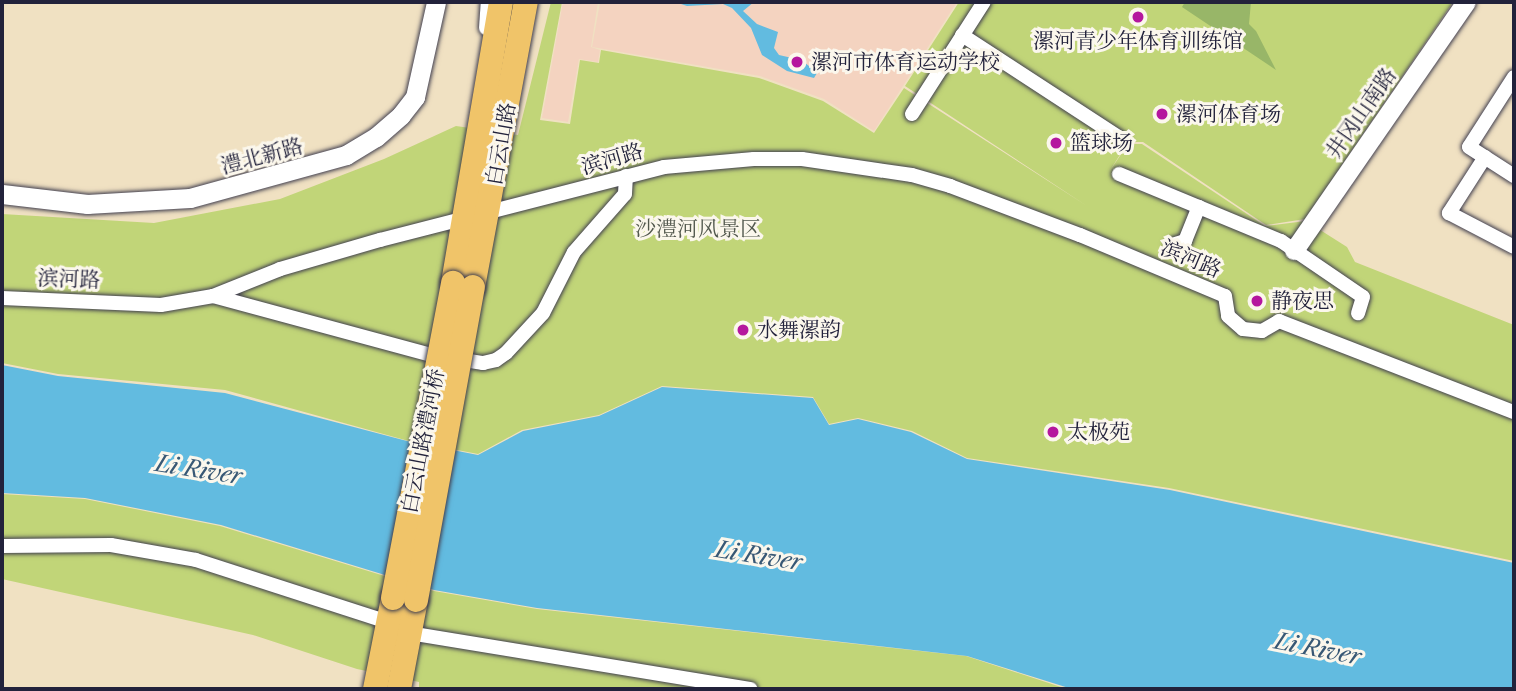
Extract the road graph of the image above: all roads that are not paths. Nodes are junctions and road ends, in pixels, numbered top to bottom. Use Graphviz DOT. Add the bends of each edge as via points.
graph roads {
  1 [pos="436,2"];
  2 [pos="488,2"];
  3 [pos="501,2"];
  4 [pos="526,2"];
  5 [pos="539,2"];
  6 [pos="984,2"];
  7 [pos="1466,2"];
  8 [pos="962,35"];
  9 [pos="1513,81"];
  10 [pos="912,114"];
  11 [pos="1123,140"];
  12 [pos="490,142"];
  13 [pos="1485,157"];
  14 [pos="1119,174"];
  15 [pos="626,176"];
  16 [pos="1514,176"];
  17 [pos="2,194"];
  18 [pos="1199,207"];
  19 [pos="488,215"];
  20 [pos="464,221"];
  21 [pos="1172,245"];
  22 [pos="1514,247"];
  23 [pos="1294,250"];
  24 [pos="463,285"];
  25 [pos="214,296"];
  26 [pos="2,298"];
  27 [pos="1358,313"];
  28 [pos="1514,412"];
  29 [pos="2,546"];
  30 [pos="401,613"];
  31 [pos="387,688"];
  32 [pos="750,689"];
  1 -- 17 [label="street, 澧北新路" via="415,97 376,137 346,155 190,198 87,204"];
  2 -- 12 [label="street"];
  3 -- 12 [label="highway, 白云山路"];
  4 -- 12 [label="highway, 白云山路"];
  5 -- 12 [label="street"];
  6 -- 8 [label="street"];
  7 -- 23 [label="street, 井冈山南路"];
  8 -- 10 [label="street"];
  8 -- 11 [label="street"];
  9 -- 13 [label="street" via="1469,147"];
  12 -- 19 [label="highway, 白云山路"];
  12 -- 20 [label="highway, 白云山路"];
  13 -- 16 [label="street"];
  13 -- 22 [label="street" via="1449,213"];
  14 -- 18 [label="street"];
  15 -- 19 [label="street, 滨河路"];
  15 -- 25 [label="street" via="625,194 574,252 543,313 496,360 483,363 432,355"];
  15 -- 28 [label="street, 滨河路" via="691,163 754,159 802,159 912,175 1067,230 1225,296 1228,316 1243,330 1262,331 1279,321"];
  18 -- 21 [label="street" via="1185,242"];
  18 -- 23 [label="street"];
  19 -- 20 [label="street, 滨河路"];
  19 -- 24 [label="highway, 白云山路"];
  20 -- 24 [label="highway, 白云山路"];
  20 -- 25 [label="street, 滨河路" via="280,269"];
  23 -- 27 [label="street" via="1363,297"];
  24 -- 30 [label="highway, 白云山路澧河桥, bridge"];
  25 -- 26 [label="street, 滨河路" via="161,305"];
  29 -- 30 [label="street" via="111,545 196,561"];
  30 -- 31 [label="highway"];
  30 -- 32 [label="street"];
}
